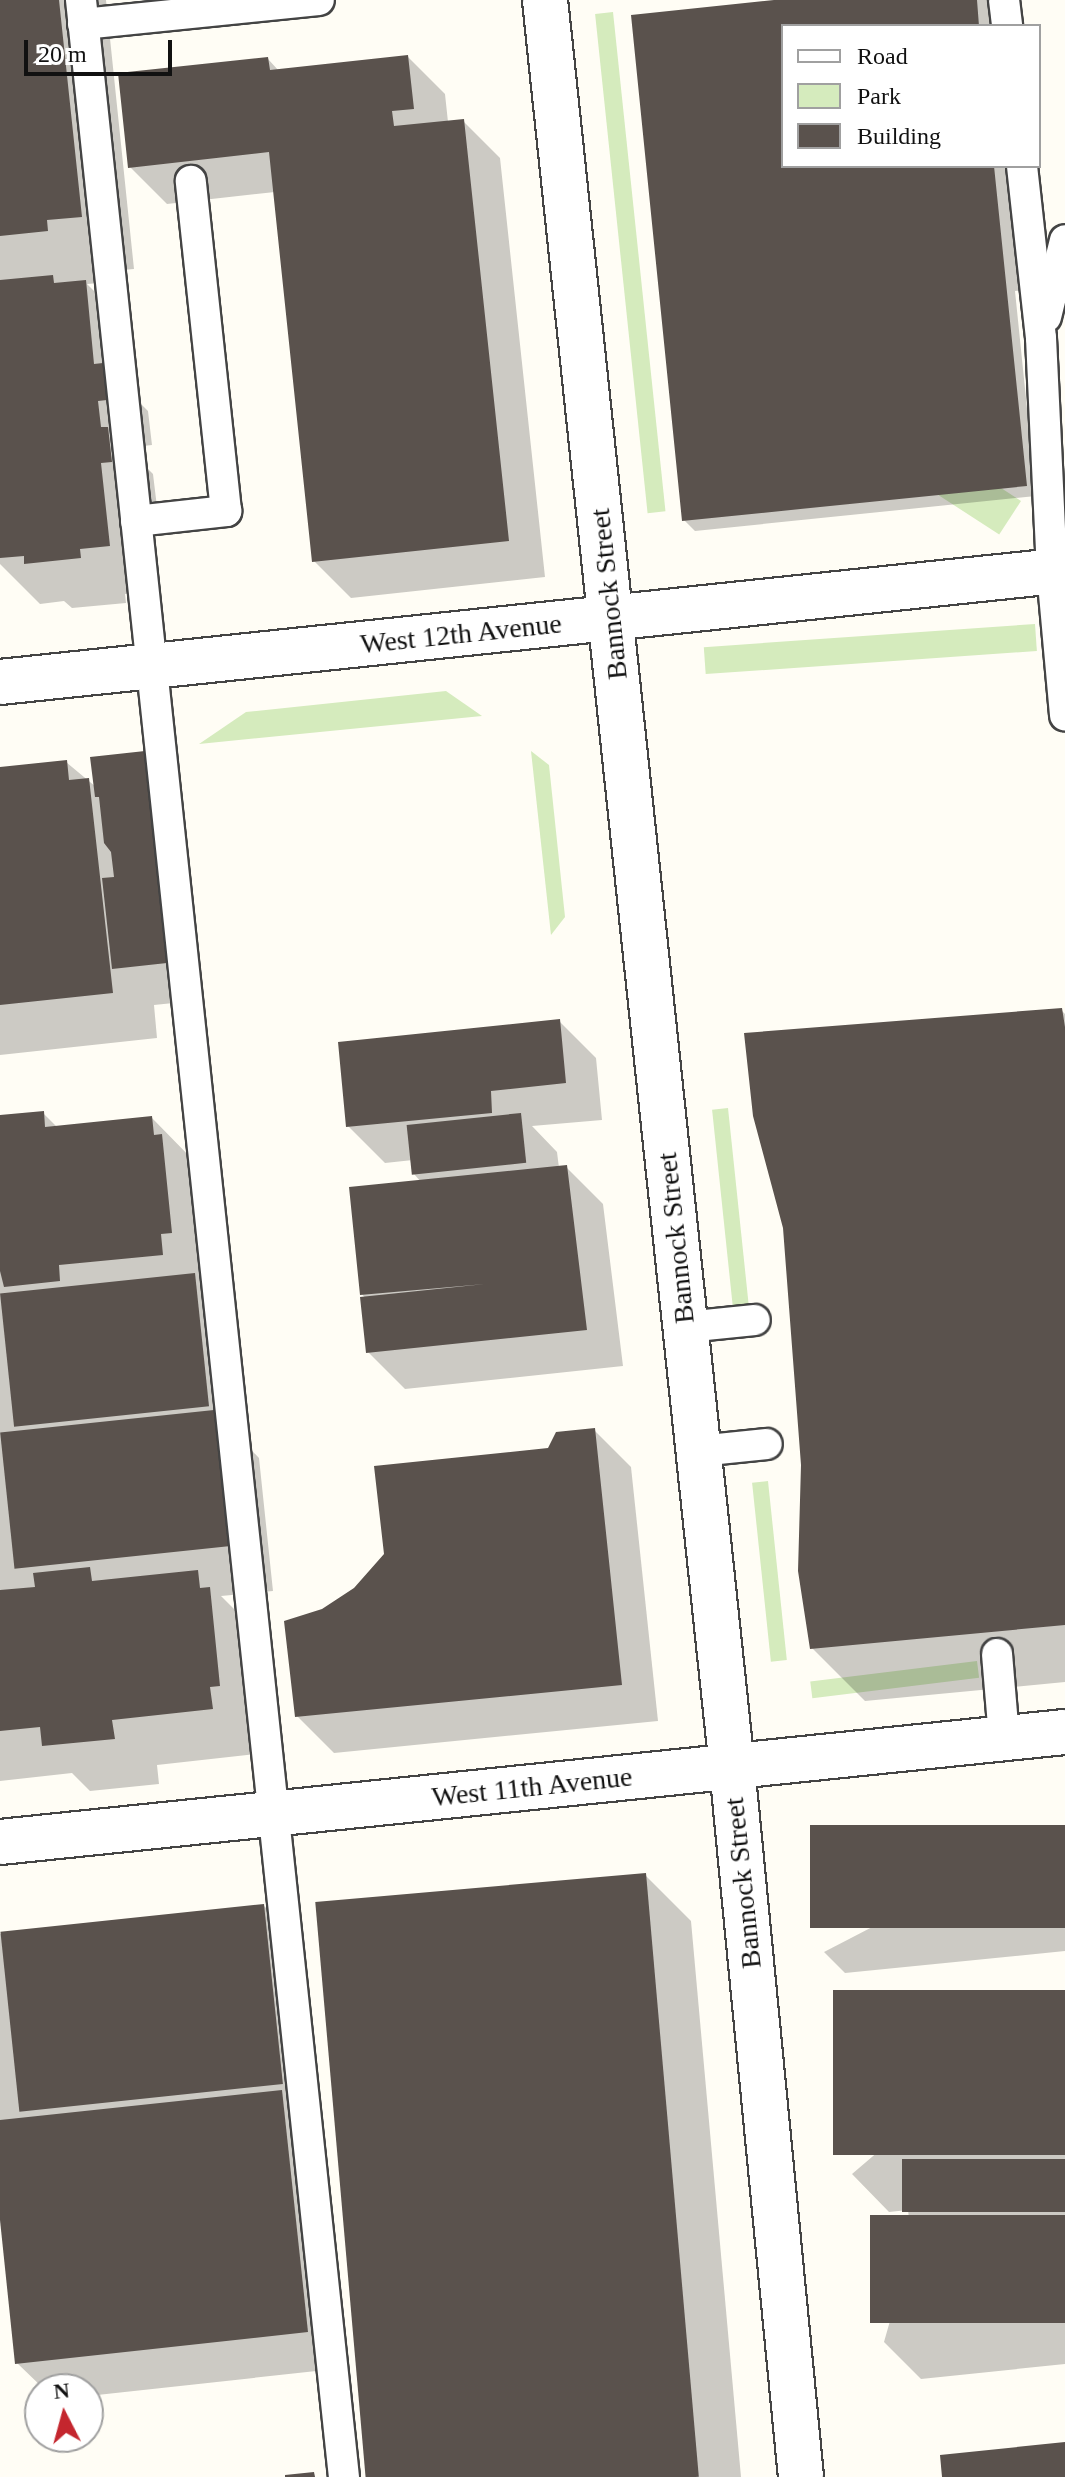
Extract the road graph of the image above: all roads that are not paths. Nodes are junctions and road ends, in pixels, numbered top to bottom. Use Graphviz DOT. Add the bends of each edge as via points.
graph roads {
  1 [pos="319,0"];
  2 [pos="545,0"];
  3 [pos="1004,0"];
  4 [pos="82,12"];
  5 [pos="1007,24"];
  6 [pos="1022,168"];
  7 [pos="191,181"];
  8 [pos="1065,240"];
  9 [pos="1041,338"];
  10 [pos="136,521"];
  11 [pos="1058,571"];
  12 [pos="612,618"];
  13 [pos="151,666"];
  14 [pos="0,682"];
  15 [pos="1065,715"];
  16 [pos="755,1320"];
  17 [pos="686,1327"];
  18 [pos="767,1444"];
  19 [pos="699,1451"];
  20 [pos="997,1654"];
  21 [pos="1065,1732"];
  22 [pos="1004,1738"];
  23 [pos="732,1767"];
  24 [pos="274,1813"];
  25 [pos="0,1842"];
  26 [pos="344,2477"];
  27 [pos="801,2477"];
  1 -- 4 [label="lane"];
  2 -- 12 [label="street, Bannock Street"];
  3 -- 5 [label="lane"];
  4 -- 10 [label="lane"];
  6 -- 9 [label="lane"];
  7 -- 10 [label="lane" via="226,511"];
  8 -- 9 [label="lane"];
  9 -- 11 [label="lane"];
  10 -- 13 [label="lane"];
  11 -- 12 [label="street, West 12th Avenue"];
  11 -- 15 [label="lane"];
  12 -- 13 [label="street, West 12th Avenue"];
  12 -- 17 [label="street, Bannock Street"];
  13 -- 14 [label="street, West 12th Avenue"];
  13 -- 24 [label="lane"];
  16 -- 17 [label="lane"];
  17 -- 19 [label="street, Bannock Street"];
  18 -- 19 [label="lane"];
  19 -- 23 [label="street, Bannock Street"];
  20 -- 22 [label="lane"];
  21 -- 22 [label="street, West 11th Avenue"];
  22 -- 23 [label="street, West 11th Avenue"];
  23 -- 24 [label="street, West 11th Avenue"];
  23 -- 27 [label="street, Bannock Street"];
  24 -- 25 [label="street, West 11th Avenue"];
  24 -- 26 [label="lane"];
}
